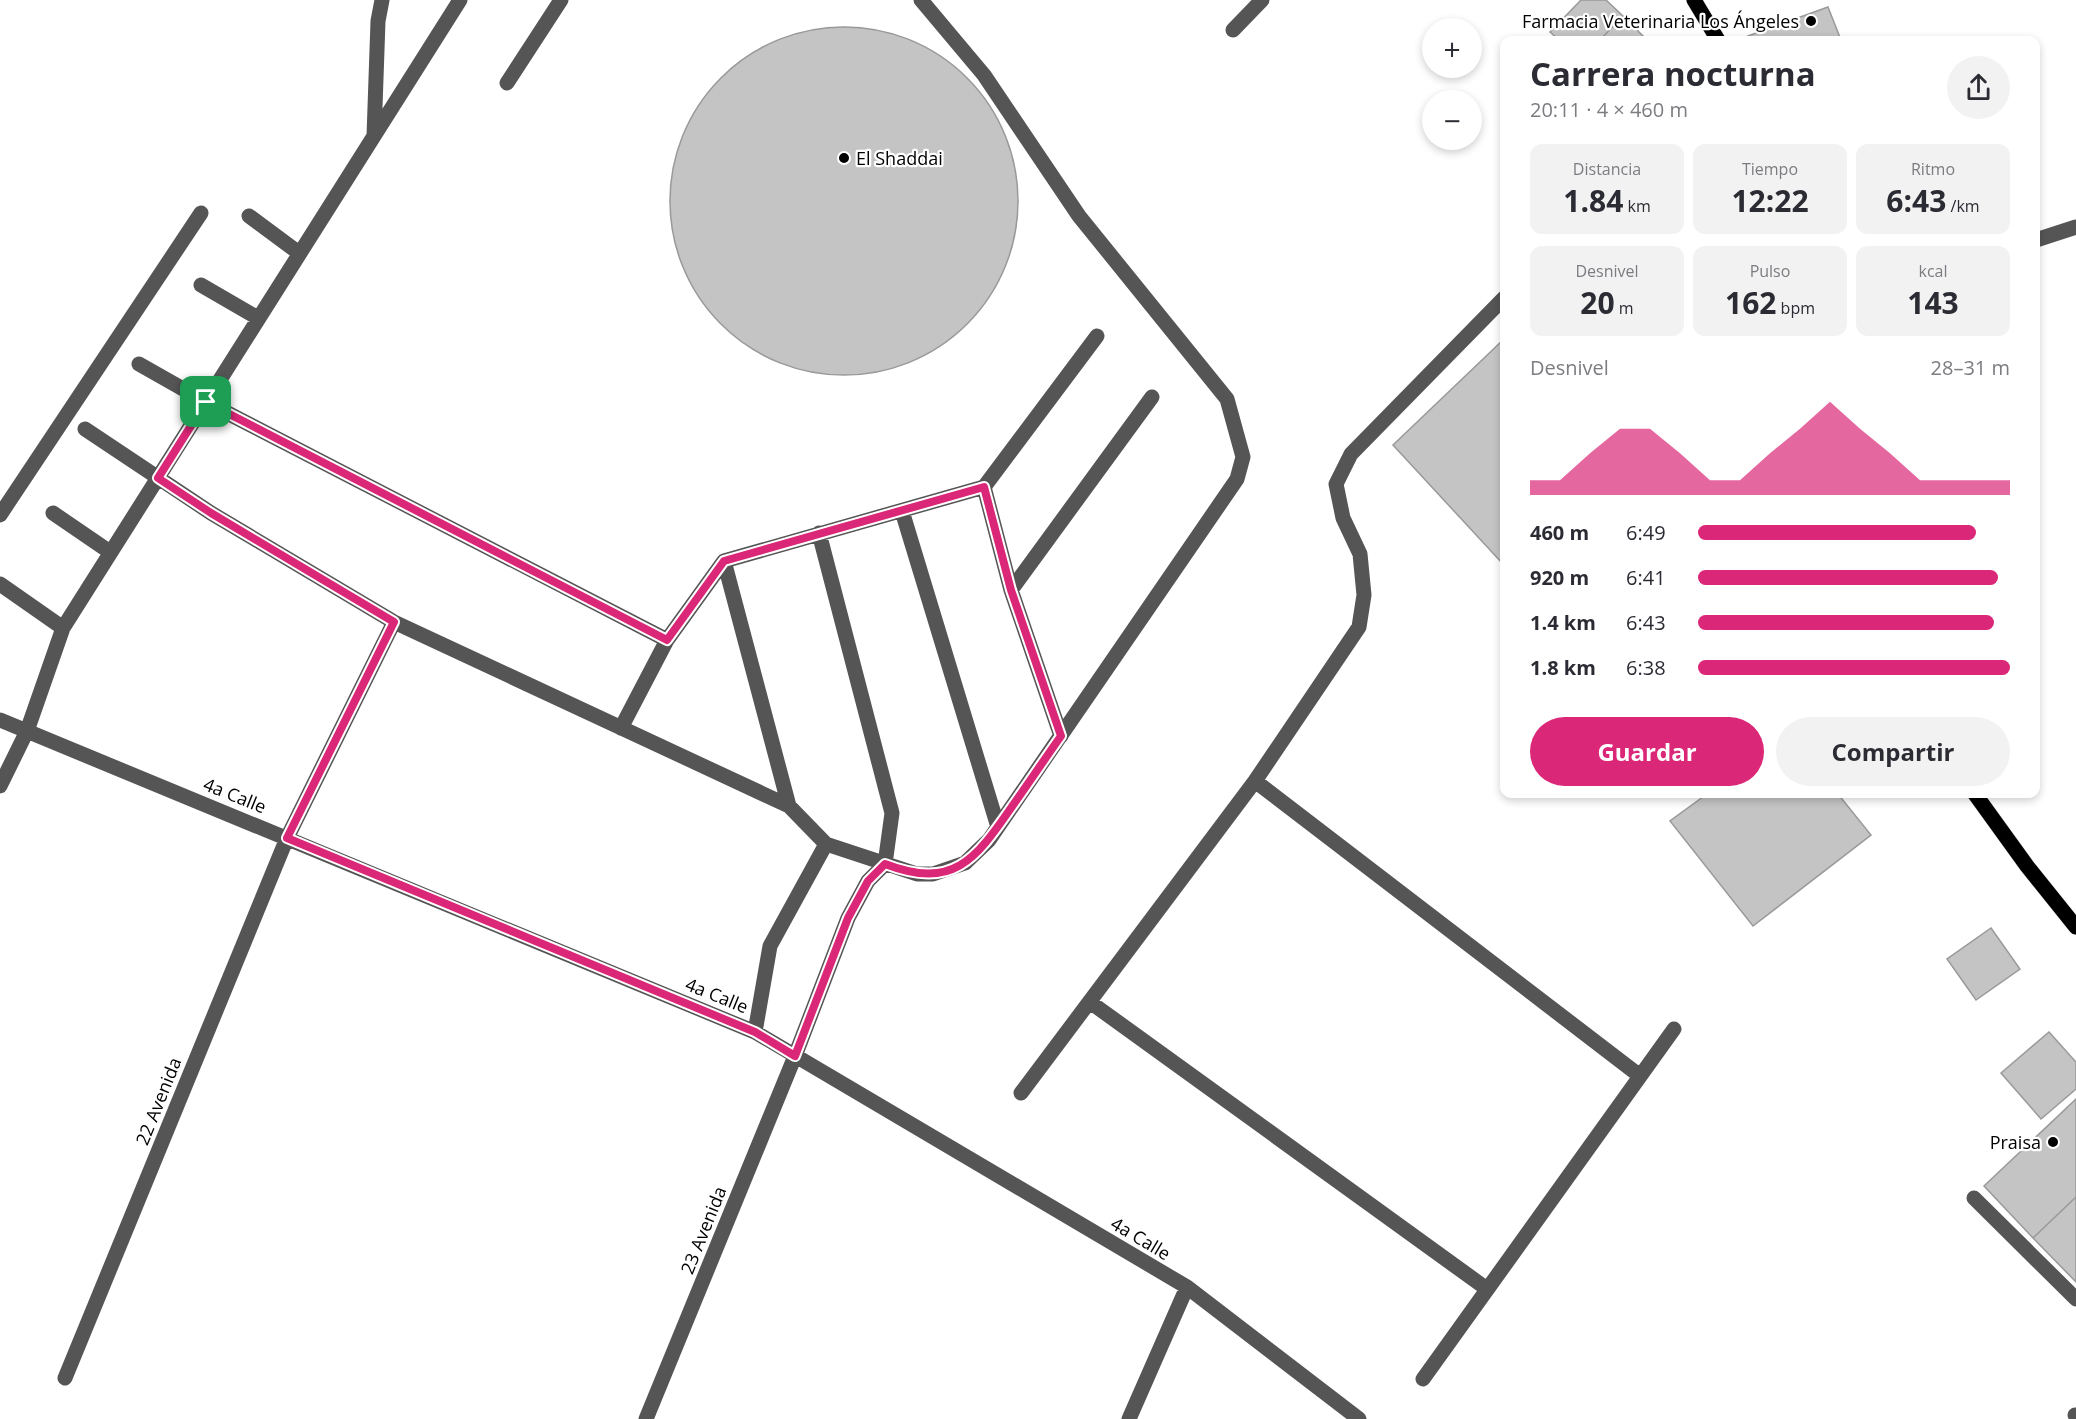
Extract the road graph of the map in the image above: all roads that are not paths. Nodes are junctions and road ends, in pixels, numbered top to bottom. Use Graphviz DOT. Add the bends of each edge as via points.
graph roads {
  1 [pos="382,0"];
  2 [pos="476,0"];
  3 [pos="561,0"];
  4 [pos="921,0"];
  5 [pos="1263,0"];
  6 [pos="1695,0"];
  7 [pos="459,3"];
  8 [pos="1233,30"];
  9 [pos="1716,36"];
  10 [pos="507,83"];
  11 [pos="374,136"];
  12 [pos="201,213"];
  13 [pos="249,216"];
  14 [pos="2076,227"];
  15 [pos="2040,239"];
  16 [pos="299,253"];
  17 [pos="201,285"];
  18 [pos="1500,302"];
  19 [pos="258,318"];
  20 [pos="1097,336"];
  21 [pos="139,364"];
  22 [pos="1152,397"];
  23 [pos="206,402"];
  24 [pos="85,429"];
  25 [pos="158,478"];
  26 [pos="984,487"];
  27 [pos="902,511"];
  28 [pos="53,513"];
  29 [pos="0,515"];
  30 [pos="819,533"];
  31 [pos="110,552"];
  32 [pos="724,561"];
  33 [pos="0,584"];
  34 [pos="1011,590"];
  35 [pos="394,622"];
  36 [pos="63,628"];
  37 [pos="667,640"];
  38 [pos="0,720"];
  39 [pos="621,728"];
  40 [pos="27,730"];
  41 [pos="1061,736"];
  42 [pos="1256,781"];
  43 [pos="0,786"];
  44 [pos="1978,798"];
  45 [pos="789,806"];
  46 [pos="998,827"];
  47 [pos="287,838"];
  48 [pos="826,844"];
  49 [pos="885,864"];
  50 [pos="2076,927"];
  51 [pos="1090,1002"];
  52 [pos="1674,1029"];
  53 [pos="755,1032"];
  54 [pos="795,1056"];
  55 [pos="1640,1076"];
  56 [pos="1021,1093"];
  57 [pos="1974,1198"];
  58 [pos="1187,1287"];
  59 [pos="1487,1289"];
  60 [pos="2076,1299"];
  61 [pos="65,1378"];
  62 [pos="1423,1380"];
  63 [pos="646,1419"];
  64 [pos="1129,1419"];
  65 [pos="1359,1419"];
  1 -- 11 [label="street"];
  2 -- 7 [label="street"];
  3 -- 10 [label="street"];
  4 -- 41 [label="street" via="984,75 1079,216 1227,399 1243,457 1237,479"];
  5 -- 8 [label="street"];
  6 -- 9 [label="main road"];
  7 -- 11 [label="street"];
  11 -- 16 [label="street"];
  12 -- 29 [label="street"];
  13 -- 16 [label="street"];
  14 -- 15 [label="street"];
  16 -- 19 [label="street"];
  17 -- 19 [label="street"];
  18 -- 42 [label="street" via="1351,454 1336,484 1343,518 1360,554 1364,595 1359,627"];
  19 -- 23 [label="street"];
  20 -- 26 [label="street"];
  21 -- 23 [label="street"];
  22 -- 34 [label="street"];
  23 -- 25 [label="street"];
  23 -- 37 [label="street"];
  24 -- 25 [label="street"];
  25 -- 31 [label="street"];
  25 -- 35 [label="street"];
  26 -- 27 [label="street"];
  26 -- 34 [label="street"];
  27 -- 30 [label="street"];
  27 -- 46 [label="street"];
  28 -- 31 [label="street"];
  30 -- 32 [label="street"];
  30 -- 49 [label="street" via="892,813"];
  31 -- 36 [label="street"];
  32 -- 37 [label="street"];
  32 -- 45 [label="street"];
  33 -- 36 [label="street"];
  34 -- 41 [label="street"];
  35 -- 39 [label="street"];
  35 -- 47 [label="street, 22 Avenida"];
  36 -- 40 [label="street"];
  37 -- 39 [label="street"];
  38 -- 40 [label="street, 4a Calle"];
  39 -- 45 [label="street"];
  40 -- 43 [label="street"];
  40 -- 47 [label="street, 4a Calle"];
  41 -- 46 [label="street"];
  42 -- 51 [label="street"];
  42 -- 55 [label="street"];
  44 -- 50 [label="main road"];
  45 -- 48 [label="street"];
  46 -- 49 [label="street" via="978,853 950,870 917,874"];
  47 -- 53 [label="street, 4a Calle"];
  47 -- 61 [label="street, 22 Avenida"];
  48 -- 49 [label="street"];
  48 -- 53 [label="street" via="770,946"];
  49 -- 54 [label="street, 23 Avenida" via="868,881 848,918"];
  51 -- 56 [label="street"];
  51 -- 59 [label="street"];
  52 -- 55 [label="street"];
  53 -- 54 [label="street, 4a Calle"];
  54 -- 58 [label="street, 4a Calle"];
  54 -- 63 [label="street, 23 Avenida"];
  55 -- 59 [label="street"];
  57 -- 60 [label="street"];
  58 -- 64 [label="street"];
  58 -- 65 [label="street, 4a Calle"];
  59 -- 62 [label="street"];
}
